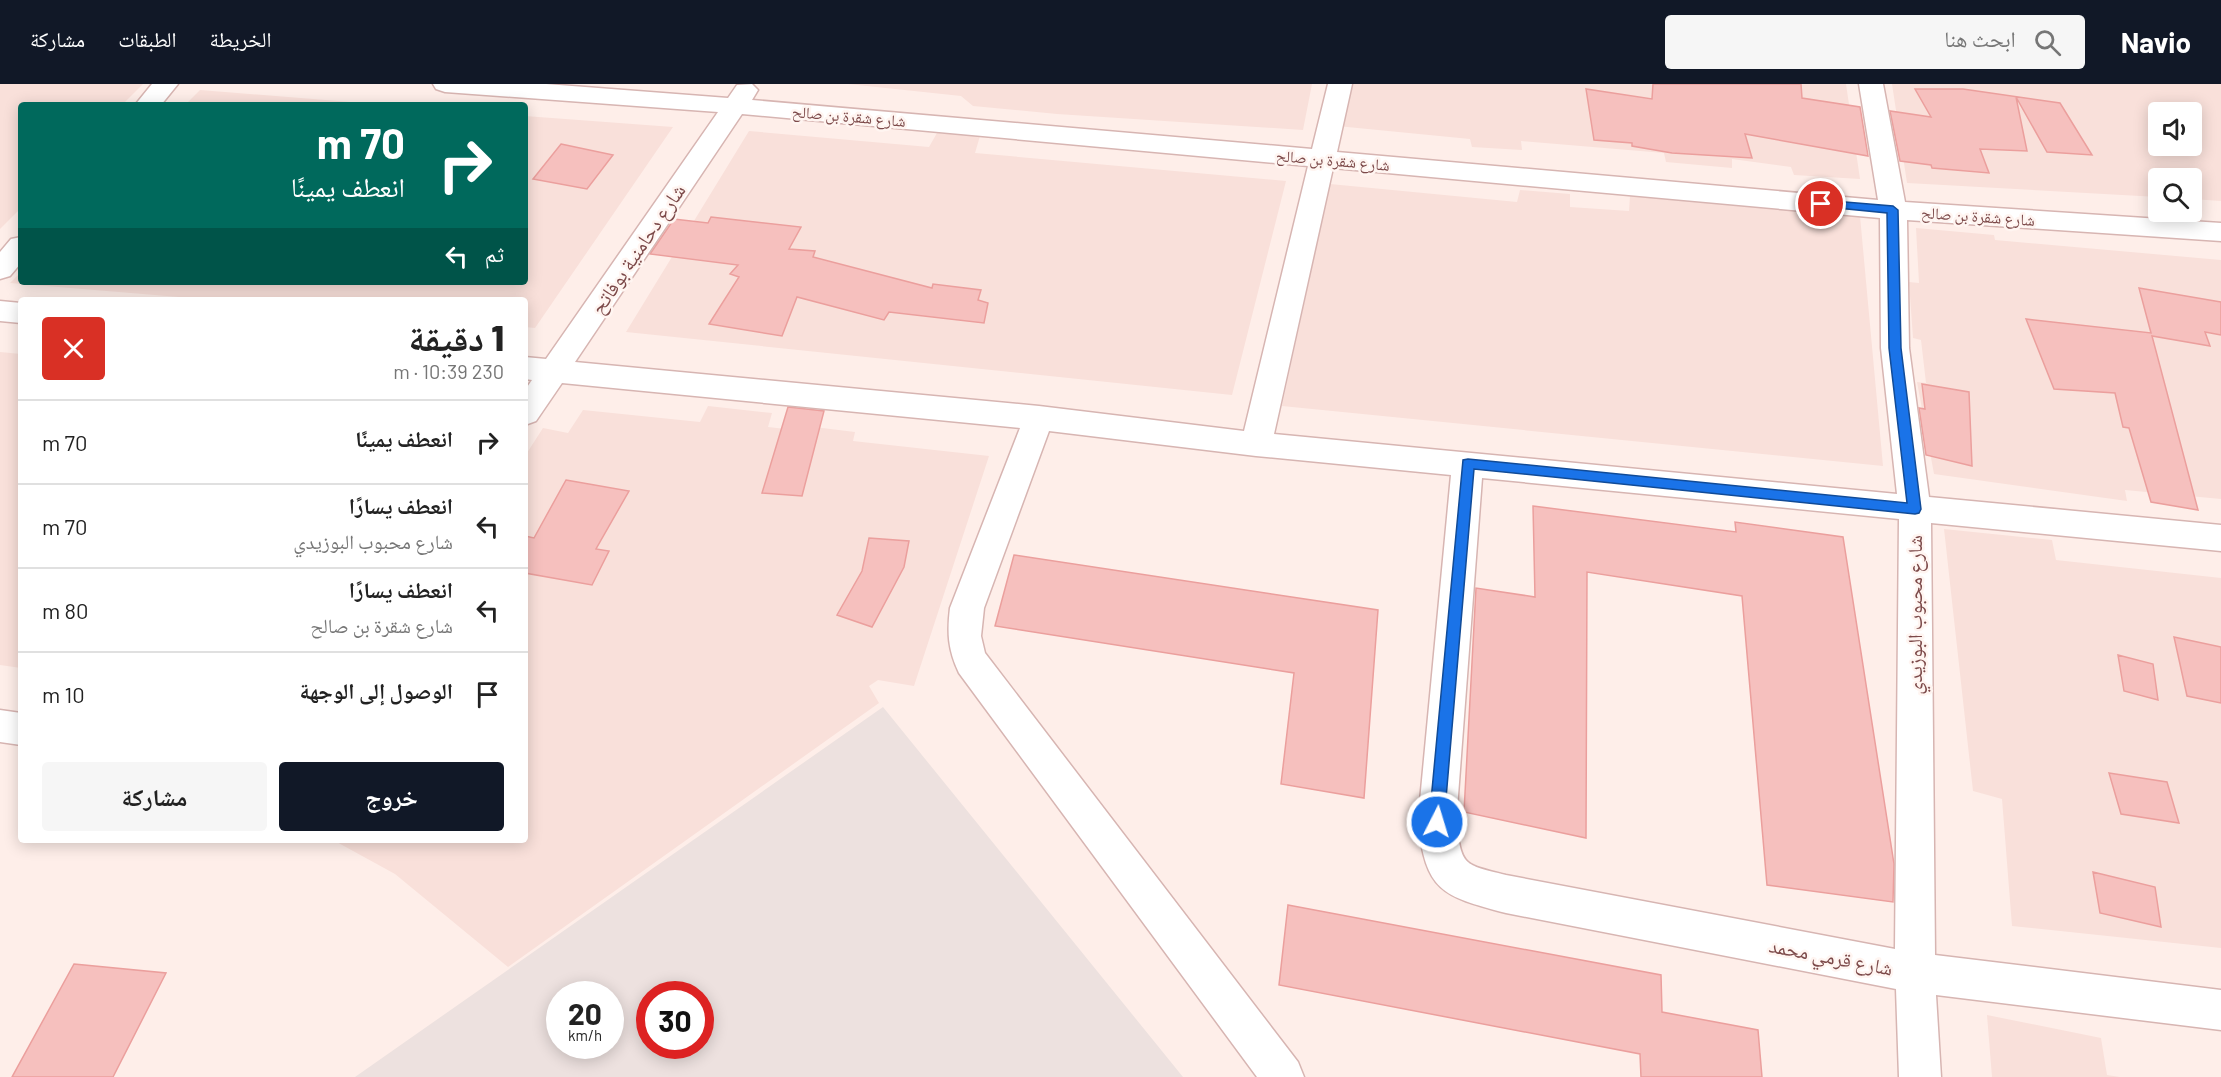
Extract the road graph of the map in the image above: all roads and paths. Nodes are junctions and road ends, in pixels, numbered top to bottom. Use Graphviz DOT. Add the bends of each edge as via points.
graph roads {
  1 [pos="166,84"];
  2 [pos="445,84"];
  3 [pos="1340,84"];
  4 [pos="1871,84"];
  5 [pos="743,95"];
  6 [pos="150,102"];
  7 [pos="1322,159"];
  8 [pos="1893,210"];
  9 [pos="2221,232"];
  10 [pos="18,249"];
  11 [pos="0,269"];
  12 [pos="0,311"];
  13 [pos="18,313"];
  14 [pos="540,370"];
  15 [pos="528,404"];
  16 [pos="1039,418"];
  17 [pos="1256,444"];
  18 [pos="1468,464"];
  19 [pos="1915,509"];
  20 [pos="2221,538"];
  21 [pos="0,726"];
  22 [pos="18,729"];
  23 [pos="1915,973"];
  24 [pos="2221,1010"];
  25 [pos="1283,1077"];
  26 [pos="1920,1077"];
  1 -- 6 [label="street"];
  2 -- 5 [label="street, شارع شقرة بن صالح"];
  3 -- 7 [label="street"];
  4 -- 8 [label="street, شارع محبوب البوزيدي"];
  5 -- 7 [label="street, شارع شقرة بن صالح"];
  5 -- 14 [label="street, شارع دحامنية بوفاتح"];
  7 -- 8 [label="street, شارع شقرة بن صالح"];
  7 -- 17 [label="street"];
  8 -- 9 [label="street, شارع شقرة بن صالح"];
  8 -- 19 [label="street, شارع محبوب البوزيدي" via="1895,348"];
  10 -- 11 [label="street"];
  12 -- 13 [label="street"];
  14 -- 15 [label="street, شارع دحامنية بوفاتح"];
  14 -- 16 [label="street"];
  16 -- 17 [label="street"];
  16 -- 25 [label="street" via="967,608 965,649"];
  17 -- 18 [label="street"];
  18 -- 19 [label="street"];
  18 -- 23 [label="street, شارع قرمي محمد" via="1437,822 1448,870 1470,884 1506,894"];
  19 -- 20 [label="street"];
  19 -- 23 [label="street, شارع محبوب البوزيدي"];
  21 -- 22 [label="street"];
  23 -- 24 [label="street, شارع قرمي محمد"];
  23 -- 26 [label="street, شارع محبوب البوزيدي"];
}
